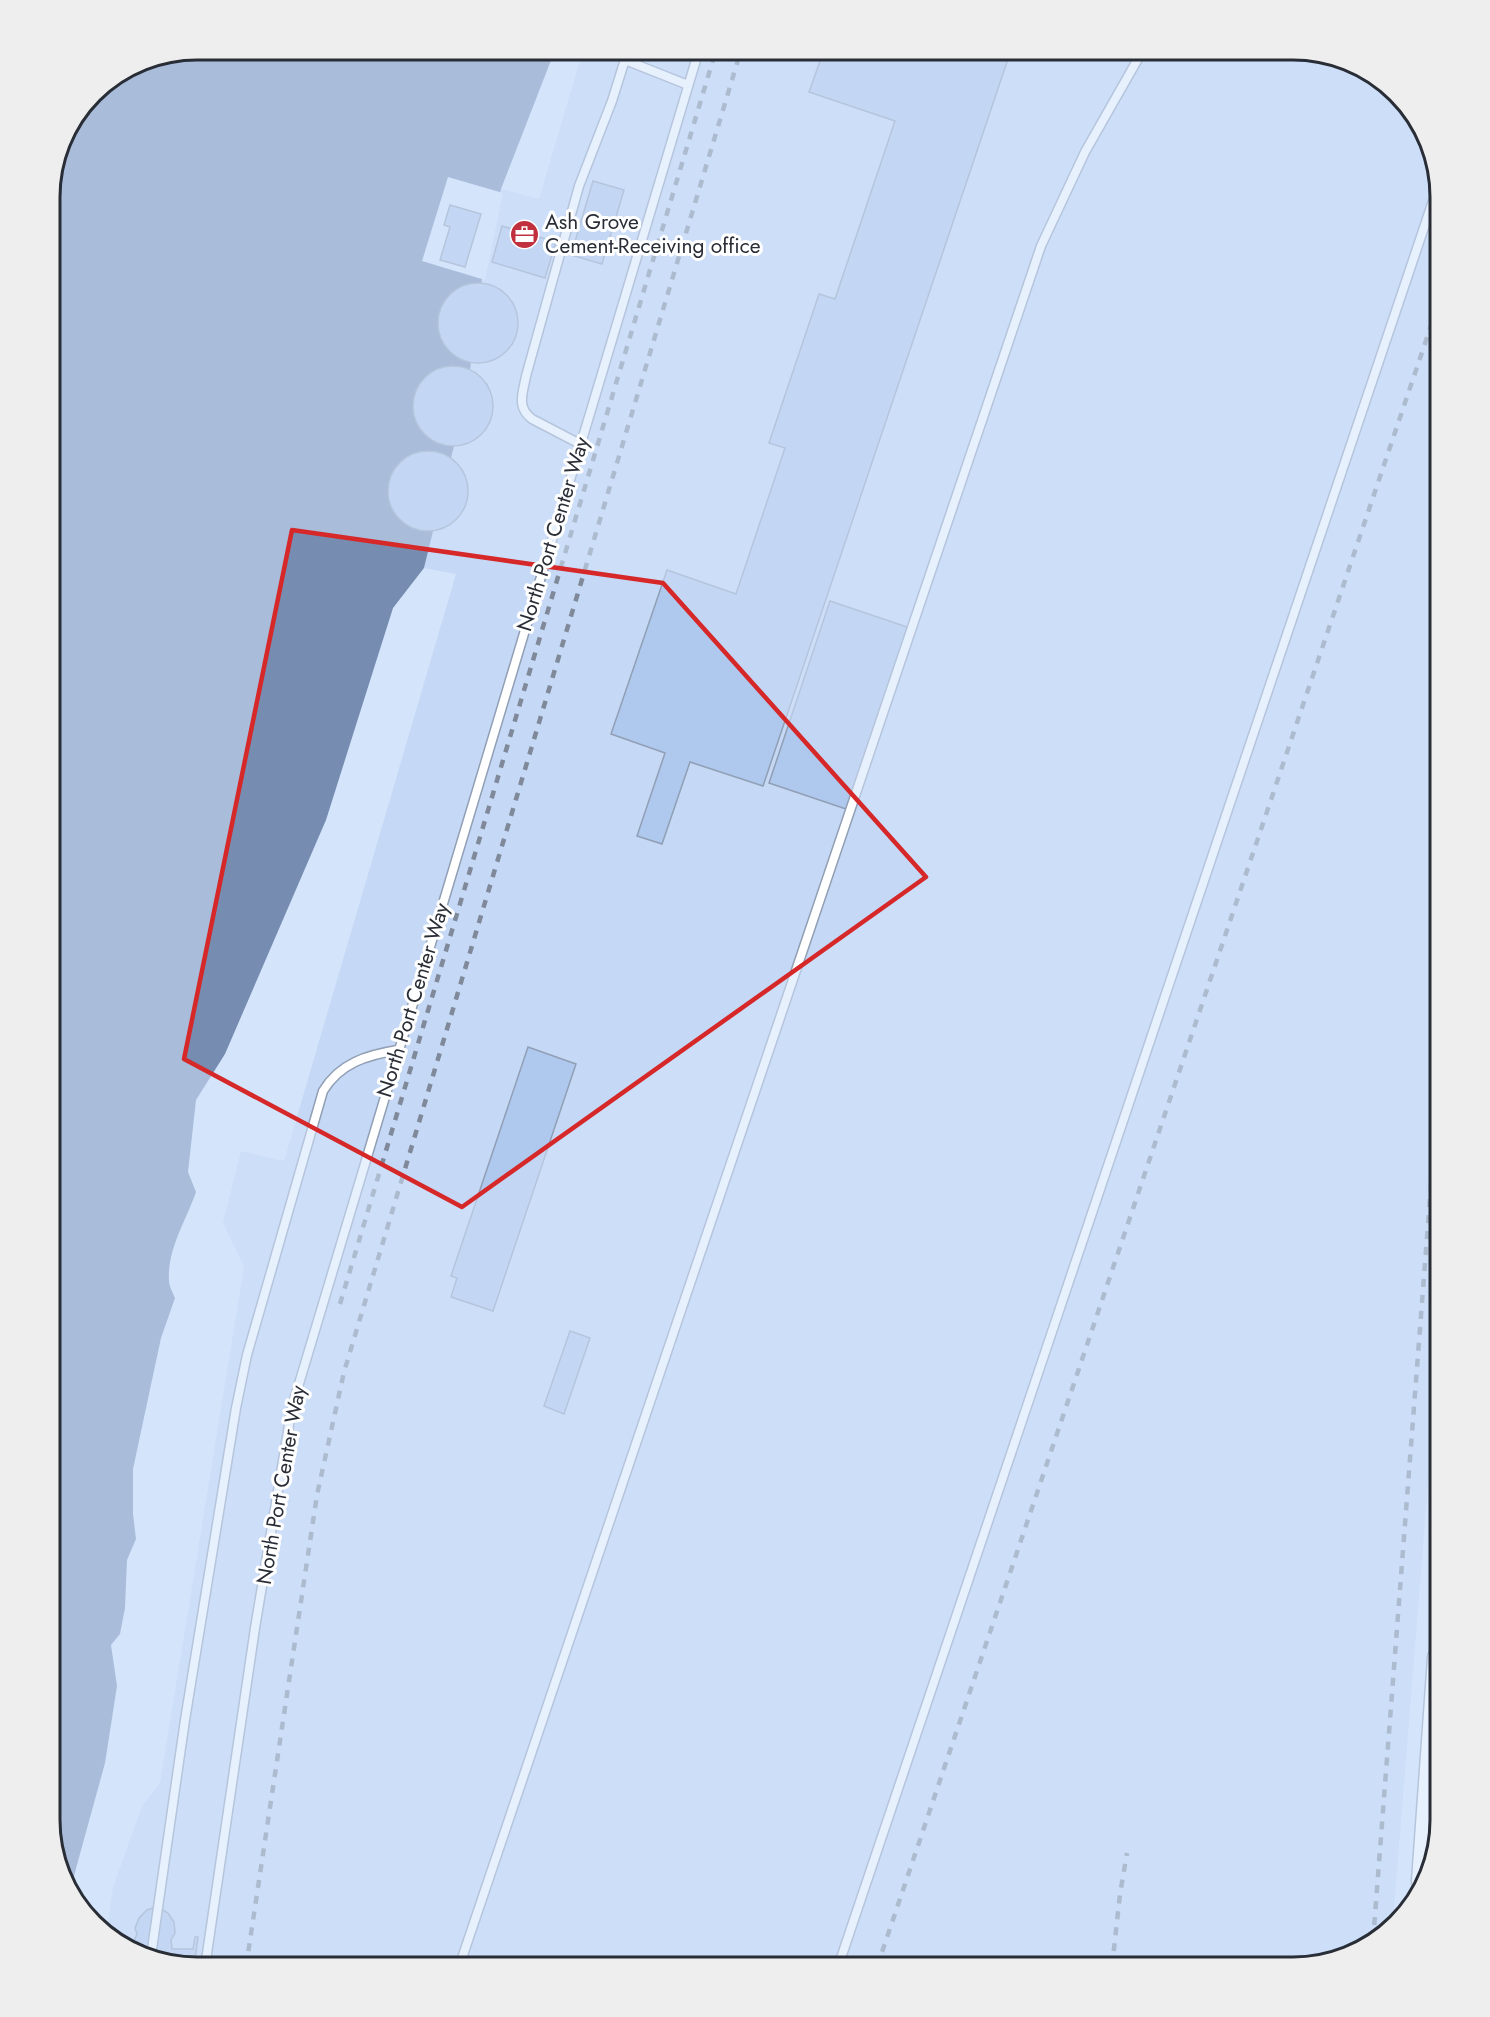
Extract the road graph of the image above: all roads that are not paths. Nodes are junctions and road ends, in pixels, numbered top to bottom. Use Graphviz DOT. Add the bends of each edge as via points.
graph roads {
  1 [pos="625,60"];
  2 [pos="696,60"];
  3 [pos="1137,60"];
  4 [pos="688,85"];
  5 [pos="1430,210"];
  6 [pos="580,444"];
  7 [pos="398,1050"];
  8 [pos="1430,1797"];
  9 [pos="1426,1850"];
  10 [pos="152,1950"];
  11 [pos="207,1957"];
  12 [pos="462,1957"];
  13 [pos="841,1957"];
  1 -- 4 [label="lane"];
  1 -- 6 [label="lane" via="579,186 521,404 532,419"];
  2 -- 4 [label="lane, North Port Center Way"];
  3 -- 12 [label="lane" via="1085,152 1041,246"];
  4 -- 6 [label="lane, North Port Center Way"];
  5 -- 13 [label="lane"];
  6 -- 7 [label="lane, North Port Center Way"];
  7 -- 10 [label="lane" via="343,1067 323,1091 247,1355 226,1464"];
  7 -- 11 [label="lane, North Port Center Way" via="287,1432"];
  8 -- 9 [label="main road"];
}
